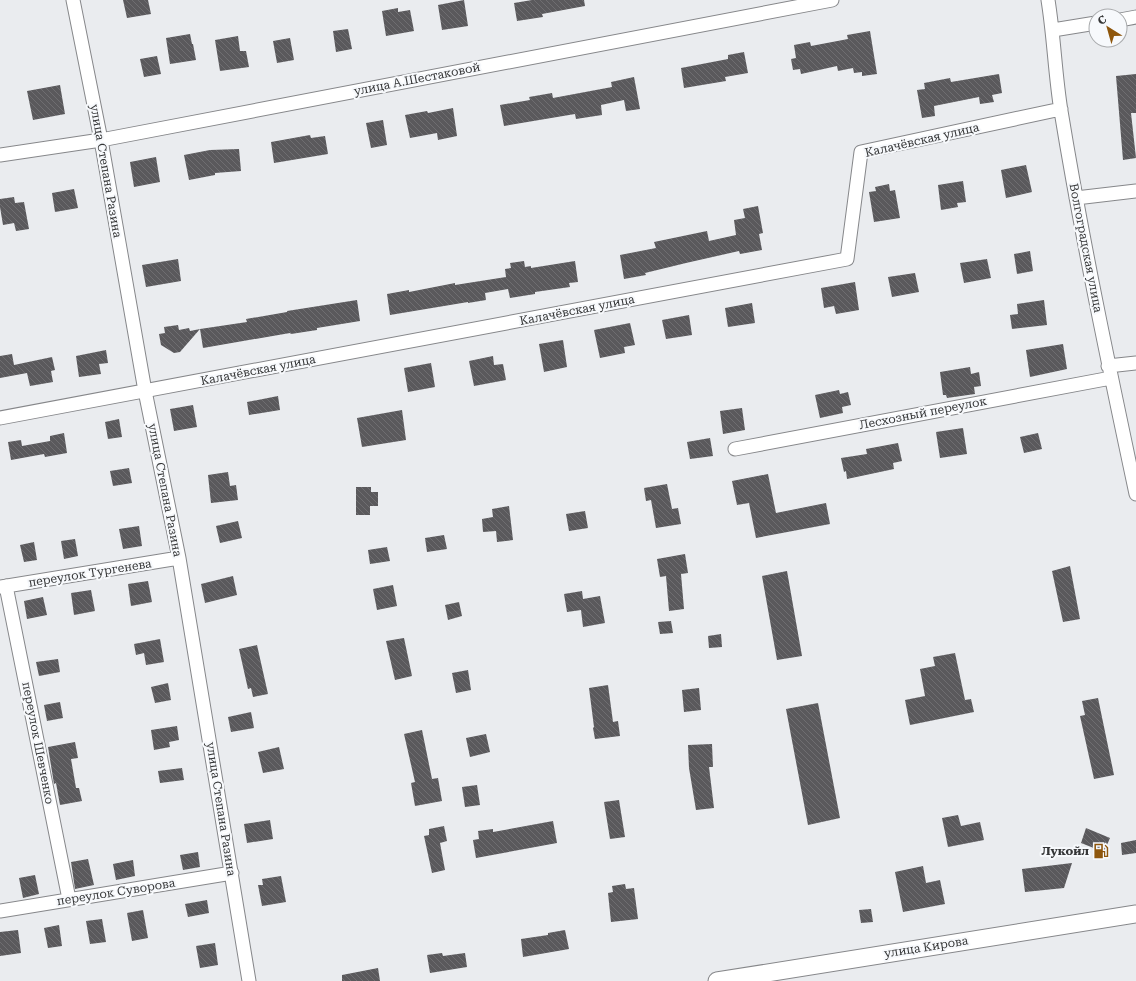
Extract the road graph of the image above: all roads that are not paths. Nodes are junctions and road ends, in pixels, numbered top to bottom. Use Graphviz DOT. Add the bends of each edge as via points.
graph roads {
  1 [pos="73,0"];
  2 [pos="832,0"];
  3 [pos="1048,0"];
  4 [pos="1088,25"];
  5 [pos="1053,30"];
  6 [pos="1061,109"];
  7 [pos="100,140"];
  8 [pos="0,155"];
  9 [pos="1136,191"];
  10 [pos="1076,198"];
  11 [pos="1136,363"];
  12 [pos="1110,372"];
  13 [pos="145,391"];
  14 [pos="0,418"];
  15 [pos="735,449"];
  16 [pos="1136,494"];
  17 [pos="179,558"];
  18 [pos="3,587"];
  19 [pos="232,873"];
  20 [pos="69,900"];
  21 [pos="0,911"];
  22 [pos="1136,914"];
  23 [pos="249,981"];
  24 [pos="721,981"];
  1 -- 7 [label="street, улица Степана Разина"];
  2 -- 7 [label="street, улица А.Шестаковой"];
  3 -- 5 [label="street, Волгоградская улица"];
  4 -- 5 [label="street"];
  5 -- 6 [label="street, Волгоградская улица"];
  6 -- 10 [label="street, Волгоградская улица"];
  6 -- 13 [label="street, Калачёвская улица" via="861,152 846,259"];
  7 -- 8 [label="street, улица А.Шестаковой"];
  7 -- 13 [label="street, улица Степана Разина"];
  9 -- 10 [label="street"];
  10 -- 12 [label="street, Волгоградская улица"];
  11 -- 12 [label="street, Лесхозный переулок"];
  12 -- 15 [label="street, Лесхозный переулок"];
  12 -- 16 [label="street, Волгоградская улица"];
  13 -- 14 [label="street, Калачёвская улица"];
  13 -- 17 [label="street, улица Степана Разина"];
  17 -- 18 [label="street, переулок Тургенева"];
  17 -- 19 [label="street, улица Степана Разина"];
  18 -- 20 [label="street, переулок Шевченко"];
  19 -- 20 [label="street, переулок Суворова"];
  19 -- 23 [label="street, улица Степана Разина"];
  20 -- 21 [label="street, переулок Суворова"];
  22 -- 24 [label="street, улица Кирова"];
}
